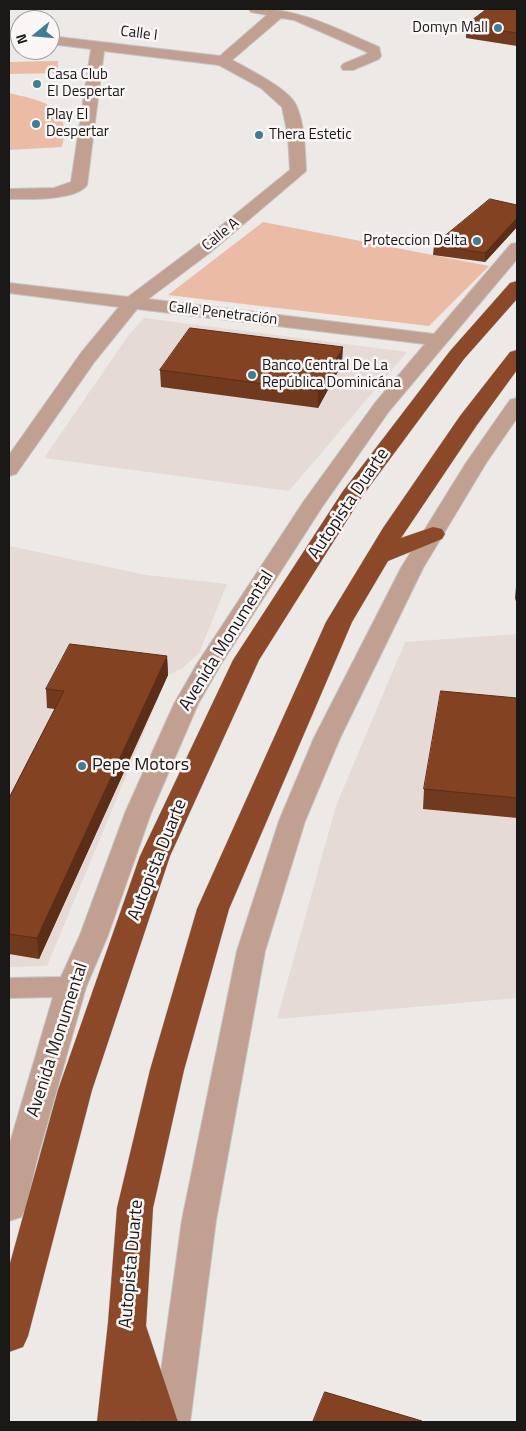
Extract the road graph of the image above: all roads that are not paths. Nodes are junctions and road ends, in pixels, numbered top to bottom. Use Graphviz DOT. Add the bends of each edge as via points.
graph roads {
  1 [pos="256,9"];
  2 [pos="278,13"];
  3 [pos="60,41"];
  4 [pos="98,46"];
  5 [pos="223,61"];
  6 [pos="348,67"];
  7 [pos="9,194"];
  8 [pos="517,248"];
  9 [pos="9,288"];
  10 [pos="517,288"];
  11 [pos="132,302"];
  12 [pos="438,340"];
  13 [pos="517,356"];
  14 [pos="517,404"];
  15 [pos="9,470"];
  16 [pos="417,497"];
  17 [pos="437,528"];
  18 [pos="379,556"];
  19 [pos="71,987"];
  20 [pos="9,988"];
  21 [pos="9,1208"];
  22 [pos="127,1323"];
  23 [pos="9,1336"];
  24 [pos="117,1422"];
  25 [pos="158,1422"];
  26 [pos="172,1422"];
  1 -- 2 [label="street"];
  2 -- 5 [label="street"];
  2 -- 6 [label="street" via="313,23 374,50 374,56"];
  3 -- 4 [label="street, Calle I"];
  4 -- 5 [label="street, Calle I"];
  4 -- 7 [label="street" via="79,185 50,194"];
  5 -- 11 [label="street, Calle A" via="266,85 289,105 296,136 298,171 206,247"];
  8 -- 12 [label="street, Avenida Monumental"];
  9 -- 11 [label="street, Calle Penetración"];
  10 -- 23 [label="highway, Autopista Duarte" via="457,355 351,496 246,660 155,856 75,1090"];
  11 -- 12 [label="street, Calle Penetración"];
  11 -- 15 [label="street, Calle A"];
  12 -- 19 [label="street, Avenida Monumental" via="382,407 208,664 186,704 138,813 94,935"];
  13 -- 16 [label="highway, Autopista Duarte"];
  14 -- 17 [label="street"];
  16 -- 17 [label="highway"];
  16 -- 18 [label="highway, Autopista Duarte"];
  17 -- 18 [label="highway"];
  17 -- 26 [label="street" via="412,568 327,738 292,821 251,951 199,1220"];
  18 -- 22 [label="highway, Autopista Duarte" via="339,622 213,909 166,1070 135,1208"];
  19 -- 20 [label="street"];
  19 -- 21 [label="street, Avenida Monumental"];
  22 -- 24 [label="highway, Autopista Duarte"];
  22 -- 25 [label="highway"];
}
